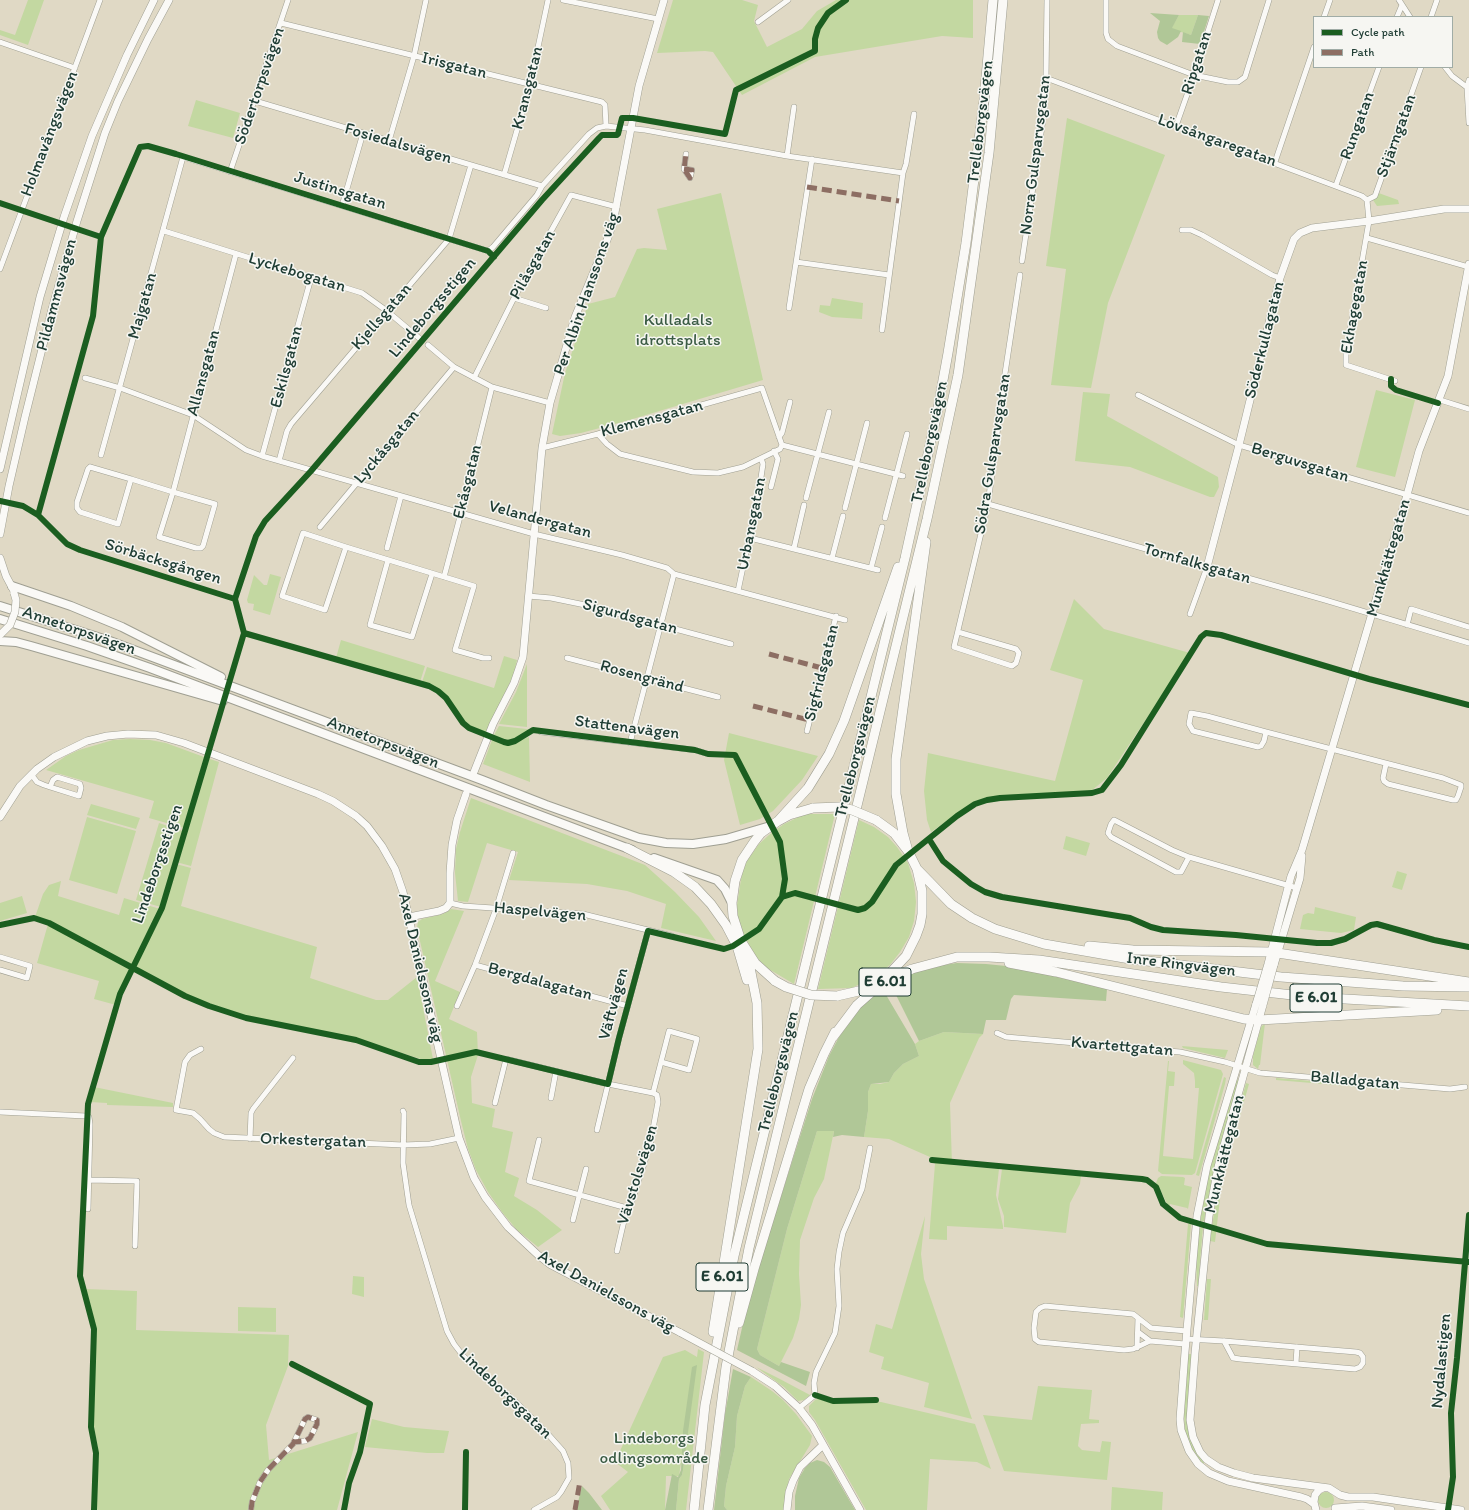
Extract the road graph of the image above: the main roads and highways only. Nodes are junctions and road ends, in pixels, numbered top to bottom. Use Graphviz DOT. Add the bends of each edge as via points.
graph roads {
  1 [pos="993,0"];
  2 [pos="1003,0"];
  3 [pos="928,519"];
  4 [pos="908,548"];
  5 [pos="13,590"];
  6 [pos="0,606"];
  7 [pos="0,619"];
  8 [pos="0,641"];
  9 [pos="288,707"];
  10 [pos="315,731"];
  11 [pos="774,824"];
  12 [pos="627,848"];
  13 [pos="910,855"];
  14 [pos="917,869"];
  15 [pos="732,903"];
  16 [pos="984,924"];
  17 [pos="747,952"];
  18 [pos="958,957"];
  19 [pos="890,973"];
  20 [pos="1469,982"];
  21 [pos="876,984"];
  22 [pos="1469,987"];
  23 [pos="1469,1006"];
  24 [pos="1469,1009"];
  25 [pos="832,1037"];
  26 [pos="749,1109"];
  27 [pos="712,1367"];
  28 [pos="721,1408"];
  29 [pos="694,1510"];
  30 [pos="708,1510"];
  1 -- 4 [label="highway, Trelleborgsvägen" via="977,160 962,273 935,421"];
  2 -- 3 [label="highway, Trelleborgsvägen" via="989,153 972,281 958,376"];
  3 -- 13 [label="highway" via="895,776 903,833"];
  3 -- 28 [label="highway, Trelleborgsvägen" via="750,1242 726,1367"];
  4 -- 11 [label="highway" via="891,585 829,754 808,788"];
  4 -- 27 [label="highway, Trelleborgsvägen" via="747,1199"];
  5 -- 9 [label="main road" via="71,606 122,627 200,667"];
  6 -- 9 [label="main road, Annetorpsvägen" via="107,640"];
  7 -- 10 [label="main road, Annetorpsvägen" via="87,646"];
  8 -- 10 [label="main road" via="16,642 75,658 204,695"];
  9 -- 11 [label="main road, Annetorpsvägen" via="553,808 652,842 680,845 706,843 740,836"];
  10 -- 12 [label="main road, Annetorpsvägen"];
  11 -- 13 [label="highway, bridge" via="789,815 813,808 839,807 876,820 894,834"];
  11 -- 15 [label="highway" via="754,842 742,860 735,881"];
  12 -- 15 [label="main road, Annetorpsvägen" via="717,880"];
  12 -- 26 [label="highway" via="663,866 695,887 719,915 737,946 748,984 753,1015"];
  13 -- 14 [label="highway"];
  14 -- 16 [label="highway, Inre Ringvägen / E 6.01" via="951,904"];
  14 -- 19 [label="highway" via="922,897 920,925 906,956"];
  15 -- 17 [label="highway" via="736,928"];
  16 -- 20 [label="highway" via="1034,938 1108,948 1274,953"];
  16 -- 22 [label="highway, Inre Ringvägen / E 6.01" via="1044,944 1130,959 1281,977 1403,986"];
  17 -- 21 [label="highway, bridge" via="775,981 811,995 837,996 857,992"];
  17 -- 26 [label="highway, E 6.01" via="757,1003 758,1030"];
  18 -- 19 [label="highway" via="903,966"];
  18 -- 23 [label="highway, Inre Ringvägen / E 6.01" via="1039,960 1221,987 1310,997"];
  18 -- 24 [label="highway" via="1038,968 1255,1020"];
  18 -- 25 [label="highway, E 6.01" via="912,969 889,979 861,1001"];
  19 -- 21 [label="highway"];
  21 -- 25 [label="highway" via="856,1001"];
  25 -- 28 [label="highway" via="809,1089 754,1269 738,1328 725,1401"];
  26 -- 27 [label="highway, E 6.01" via="715,1318"];
  27 -- 29 [label="highway, Trelleborgsvägen" via="705,1405"];
  28 -- 30 [label="highway, Trelleborgsvägen"];
}
